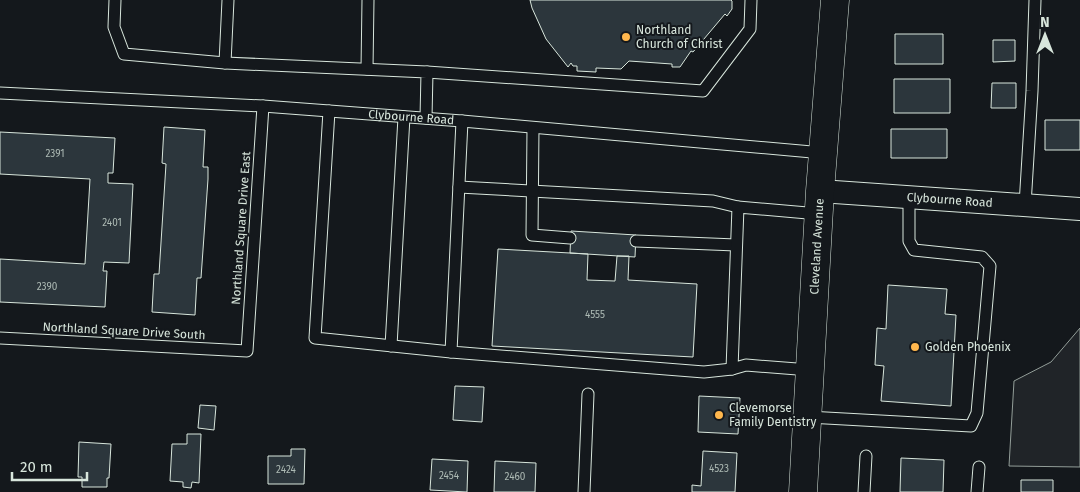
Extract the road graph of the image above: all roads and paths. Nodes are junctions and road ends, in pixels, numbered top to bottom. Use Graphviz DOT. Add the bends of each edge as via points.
graph roads {
  1 [pos="115,0"];
  2 [pos="228,0"];
  3 [pos="368,0"];
  4 [pos="751,0"];
  5 [pos="835,0"];
  6 [pos="1035,0"];
  7 [pos="225,63"];
  8 [pos="367,69"];
  9 [pos="427,72"];
  10 [pos="0,93"];
  11 [pos="262,106"];
  12 [pos="329,111"];
  13 [pos="404,116"];
  14 [pos="426,118"];
  15 [pos="462,121"];
  16 [pos="533,128"];
  17 [pos="823,153"];
  18 [pos="459,187"];
  19 [pos="533,191"];
  20 [pos="909,197"];
  21 [pos="820,203"];
  22 [pos="1025,205"];
  23 [pos="738,208"];
  24 [pos="1080,209"];
  25 [pos="570,238"];
  26 [pos="636,240"];
  27 [pos="736,245"];
  28 [pos="0,338"];
  29 [pos="391,346"];
  30 [pos="247,351"];
  31 [pos="451,352"];
  32 [pos="732,369"];
  33 [pos="810,370"];
  34 [pos="588,394"];
  35 [pos="808,417"];
  36 [pos="866,456"];
  37 [pos="979,467"];
  38 [pos="584,492"];
  39 [pos="803,492"];
  40 [pos="864,492"];
  41 [pos="977,492"];
  1 -- 7 [label="lane" via="114,27 124,54"];
  2 -- 7 [label="lane"];
  3 -- 8 [label="lane"];
  4 -- 9 [label="lane" via="750,29 703,91"];
  5 -- 17 [label="main road, Cleveland Avenue"];
  6 -- 22 [label="lane"];
  7 -- 8 [label="lane"];
  8 -- 9 [label="lane"];
  9 -- 14 [label="lane"];
  10 -- 11 [label="lane, Clybourne Road"];
  11 -- 12 [label="lane, Clybourne Road"];
  11 -- 30 [label="lane, Northland Square Drive East"];
  12 -- 13 [label="lane, Clybourne Road"];
  12 -- 29 [label="lane" via="315,338"];
  13 -- 14 [label="lane, Clybourne Road"];
  13 -- 29 [label="lane"];
  14 -- 15 [label="lane, Clybourne Road"];
  15 -- 16 [label="lane, Clybourne Road"];
  15 -- 18 [label="lane"];
  16 -- 17 [label="lane, Clybourne Road"];
  16 -- 19 [label="lane"];
  17 -- 21 [label="main road, Cleveland Avenue"];
  18 -- 19 [label="lane"];
  18 -- 31 [label="lane"];
  19 -- 23 [label="lane" via="713,201"];
  19 -- 25 [label="lane" via="532,235"];
  20 -- 21 [label="street, Clybourne Road"];
  20 -- 22 [label="street, Clybourne Road"];
  20 -- 35 [label="lane" via="909,241 914,250 982,257 990,266 977,413 971,426"];
  21 -- 23 [label="lane"];
  21 -- 33 [label="main road, Cleveland Avenue"];
  22 -- 24 [label="street, Clybourne Road"];
  23 -- 27 [label="lane"];
  26 -- 27 [label="lane"];
  27 -- 32 [label="lane"];
  28 -- 30 [label="lane, Northland Square Drive South"];
  29 -- 31 [label="lane"];
  31 -- 32 [label="lane" via="704,372"];
  32 -- 33 [label="lane" via="746,365"];
  33 -- 35 [label="main road, Cleveland Avenue"];
  34 -- 38 [label="lane"];
  35 -- 39 [label="main road, Cleveland Avenue"];
  36 -- 40 [label="lane"];
  37 -- 41 [label="lane"];
}
